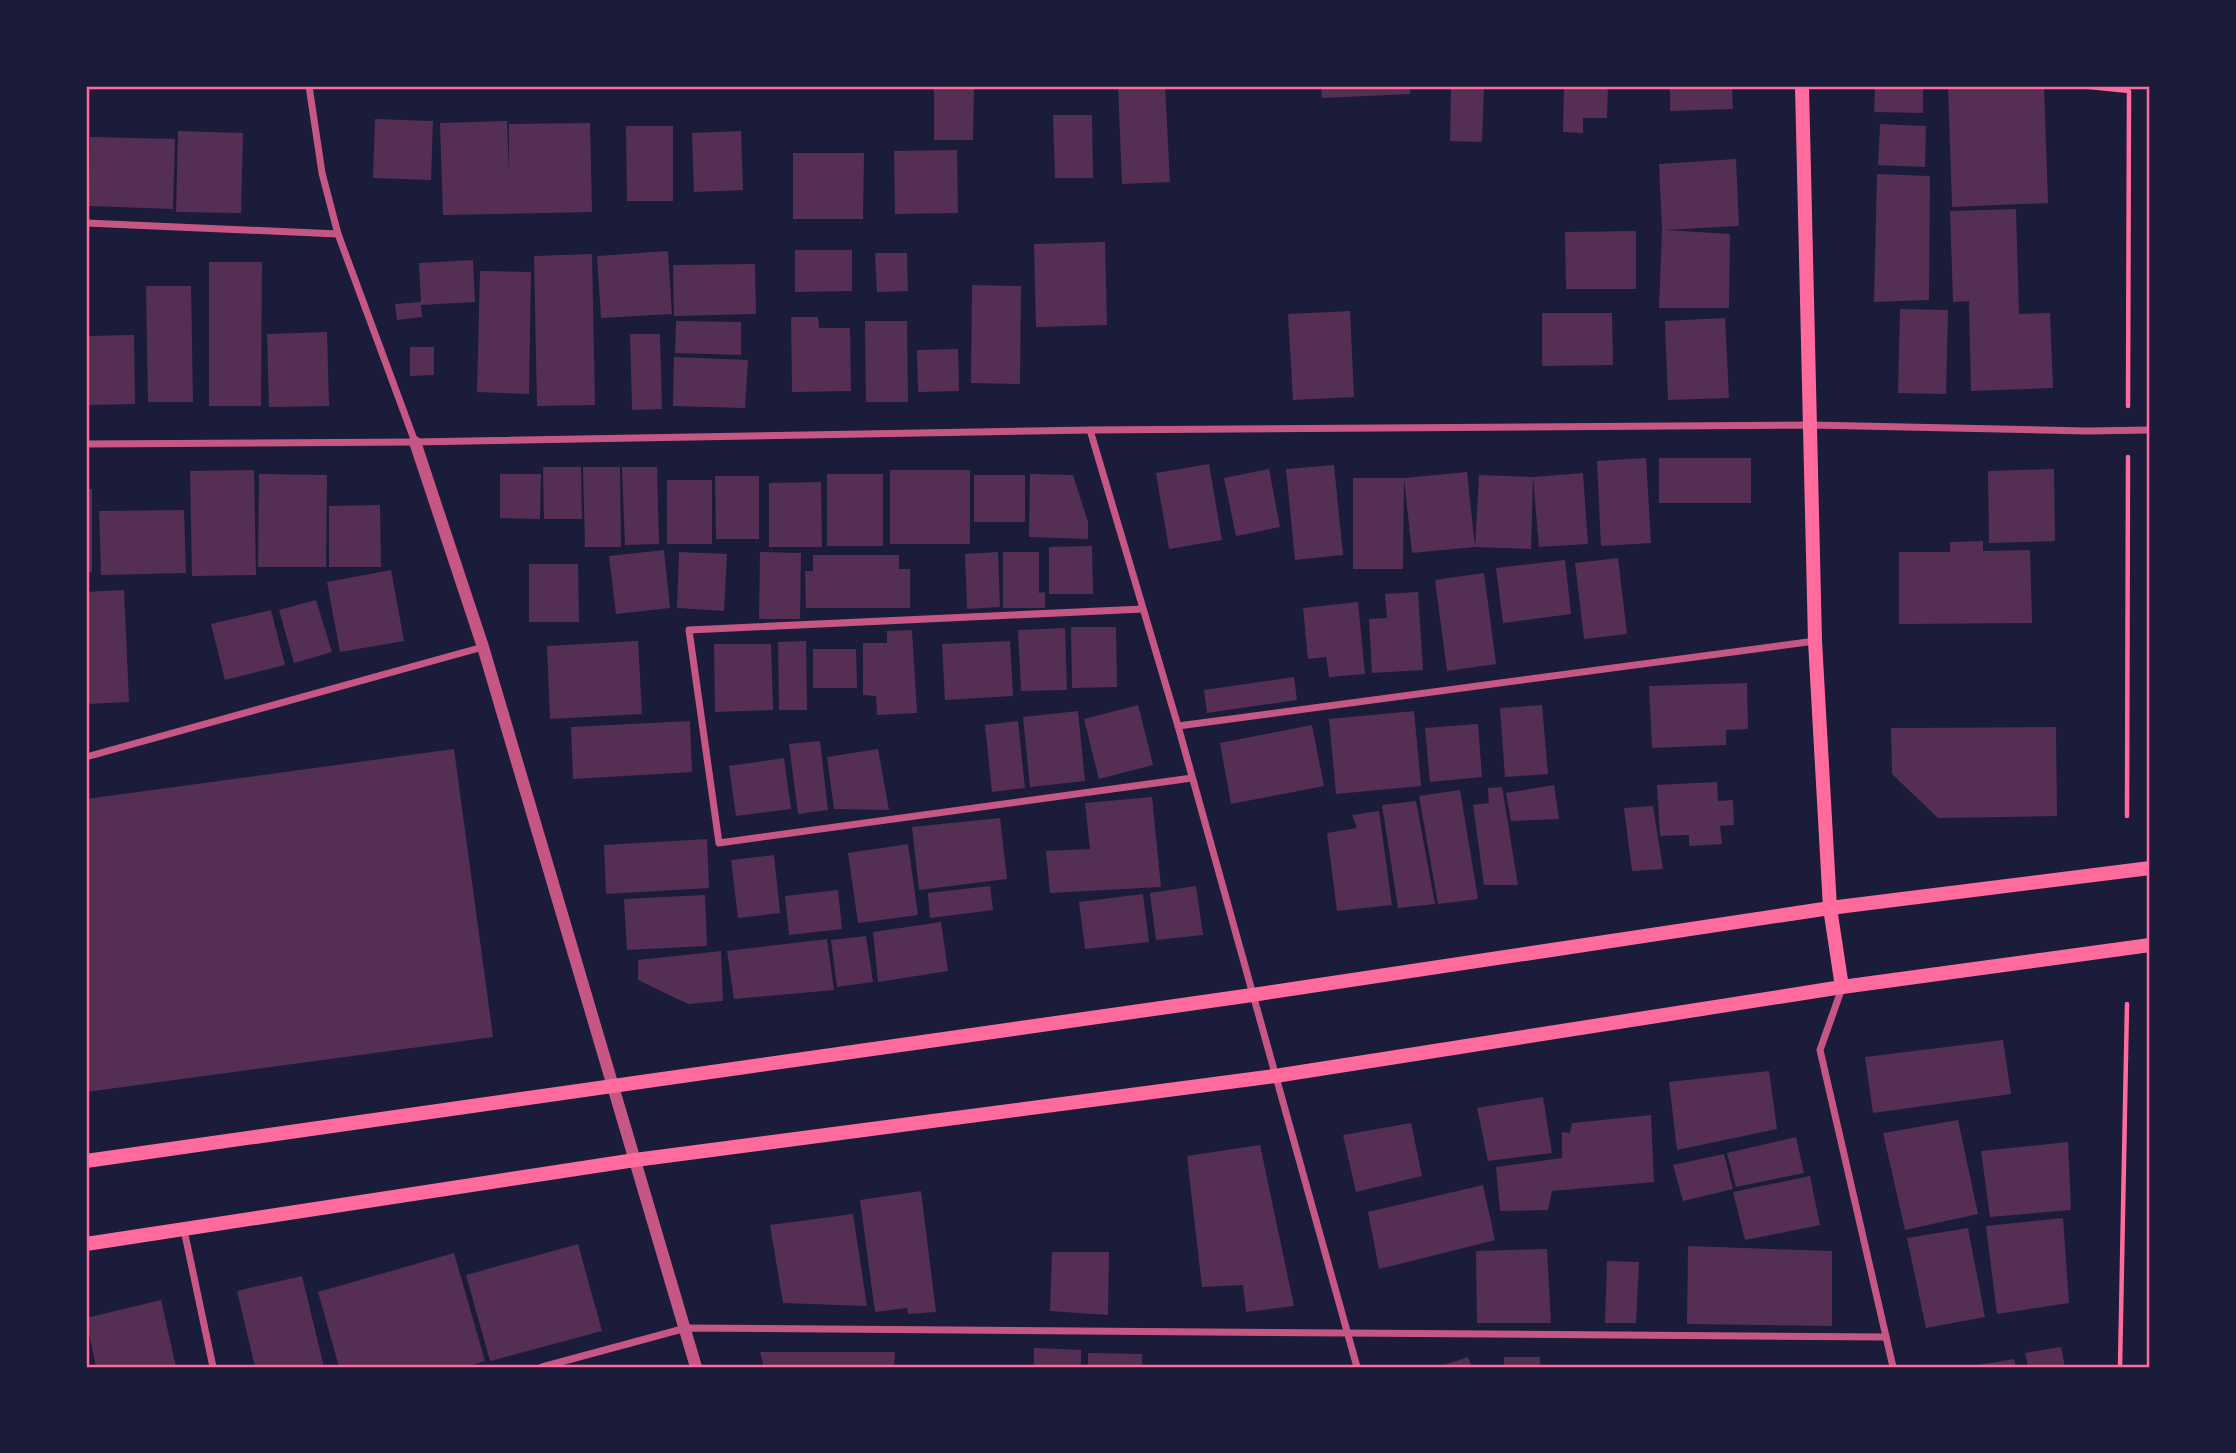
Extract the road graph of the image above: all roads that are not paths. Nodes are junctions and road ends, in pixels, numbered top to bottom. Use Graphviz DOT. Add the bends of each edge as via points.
graph roads {
  1 [pos="309,86"];
  2 [pos="1802,86"];
  3 [pos="86,223"];
  4 [pos="338,234"];
  5 [pos="1812,425"];
  6 [pos="1090,430"];
  7 [pos="2150,430"];
  8 [pos="415,442"];
  9 [pos="86,444"];
  10 [pos="1143,609"];
  11 [pos="1815,641"];
  12 [pos="483,647"];
  13 [pos="1178,726"];
  14 [pos="86,757"];
  15 [pos="1192,778"];
  16 [pos="2150,868"];
  17 [pos="1830,908"];
  18 [pos="2150,945"];
  19 [pos="1842,987"];
  20 [pos="1252,995"];
  21 [pos="1275,1076"];
  22 [pos="615,1087"];
  23 [pos="635,1160"];
  24 [pos="86,1161"];
  25 [pos="184,1230"];
  26 [pos="86,1244"];
  27 [pos="686,1328"];
  28 [pos="1347,1335"];
  29 [pos="1886,1337"];
  30 [pos="213,1367"];
  31 [pos="542,1367"];
  32 [pos="696,1367"];
  33 [pos="1357,1367"];
  34 [pos="1893,1367"];
  1 -- 4 [label="street" via="322,173"];
  2 -- 5 [label="main road"];
  3 -- 4 [label="street"];
  4 -- 8 [label="street"];
  5 -- 6 [label="street"];
  5 -- 7 [label="street"];
  5 -- 11 [label="main road"];
  6 -- 8 [label="street"];
  6 -- 10 [label="street"];
  8 -- 9 [label="street"];
  8 -- 12 [label="street"];
  10 -- 13 [label="street"];
  10 -- 15 [label="street" via="689,630 719,844"];
  11 -- 13 [label="street"];
  11 -- 17 [label="main road"];
  12 -- 14 [label="street"];
  12 -- 22 [label="street"];
  13 -- 15 [label="street"];
  15 -- 20 [label="street"];
  16 -- 17 [label="main road"];
  17 -- 19 [label="main road"];
  17 -- 20 [label="main road"];
  18 -- 19 [label="main road"];
  19 -- 21 [label="main road"];
  19 -- 29 [label="street" via="1821,1050"];
  20 -- 21 [label="street"];
  20 -- 22 [label="main road"];
  21 -- 23 [label="main road"];
  21 -- 28 [label="street"];
  22 -- 23 [label="street"];
  22 -- 24 [label="main road"];
  23 -- 25 [label="main road"];
  23 -- 27 [label="street"];
  25 -- 26 [label="main road"];
  25 -- 30 [label="street"];
  27 -- 28 [label="street"];
  27 -- 31 [label="street"];
  27 -- 32 [label="street"];
  28 -- 29 [label="street"];
  28 -- 33 [label="street"];
  29 -- 34 [label="street"];
}
